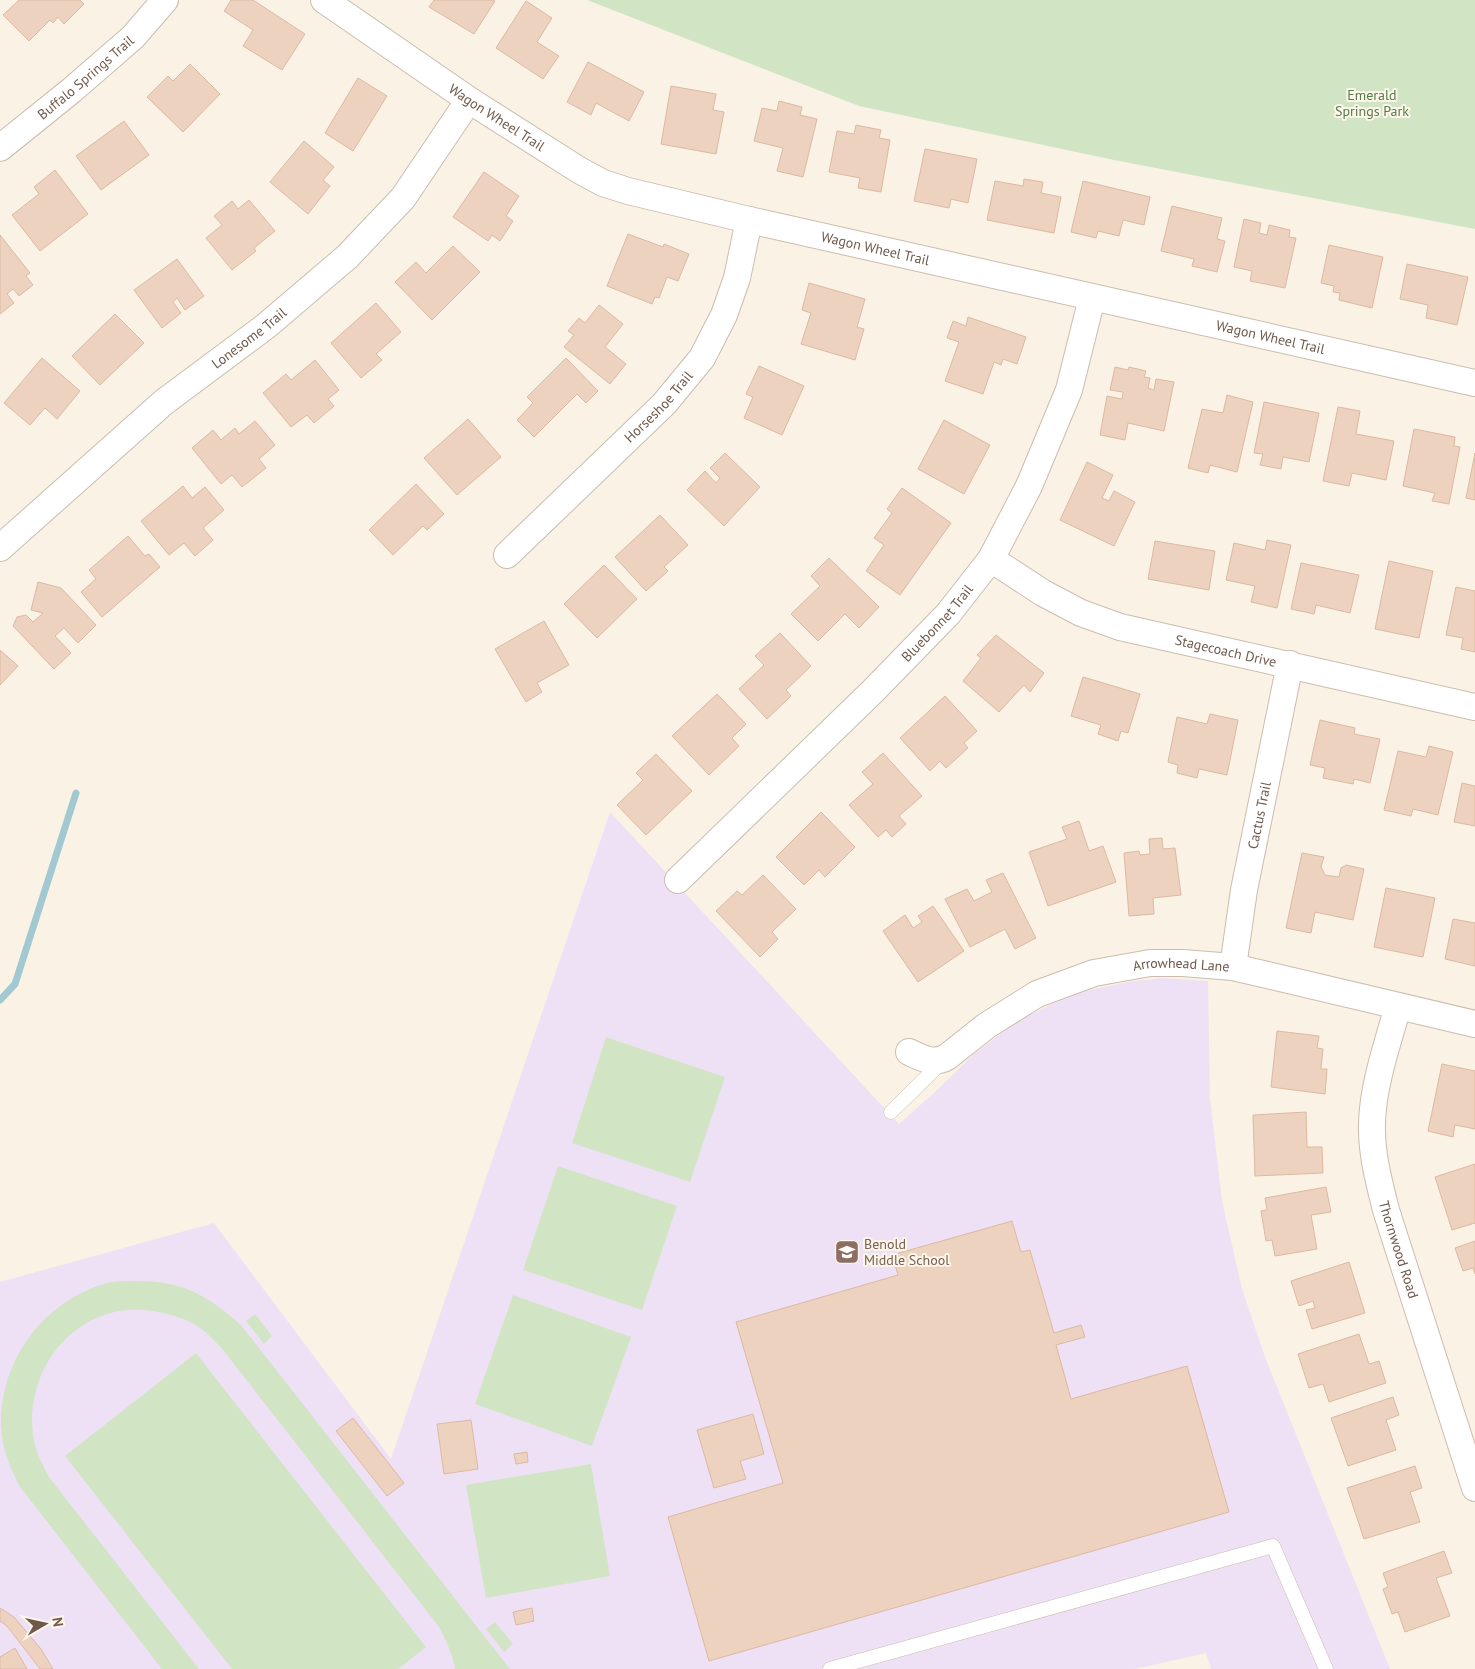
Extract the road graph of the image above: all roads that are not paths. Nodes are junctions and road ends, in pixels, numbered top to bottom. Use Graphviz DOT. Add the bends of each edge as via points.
graph roads {
  1 [pos="165,0"];
  2 [pos="324,0"];
  3 [pos="469,100"];
  4 [pos="0,148"];
  5 [pos="750,220"];
  6 [pos="1092,298"];
  7 [pos="1475,383"];
  8 [pos="0,548"];
  9 [pos="507,555"];
  10 [pos="991,559"];
  11 [pos="1290,664"];
  12 [pos="1475,707"];
  13 [pos="678,880"];
  14 [pos="1233,967"];
  15 [pos="1398,1006"];
  16 [pos="1475,1024"];
  17 [pos="908,1052"];
  18 [pos="947,1057"];
  19 [pos="891,1112"];
  20 [pos="1475,1488"];
  21 [pos="878,1662"];
  22 [pos="830,1669"];
  23 [pos="1326,1669"];
  1 -- 4 [label="street, Buffalo Springs Trail" via="126,43"];
  2 -- 3 [label="street, Wagon Wheel Trail"];
  3 -- 5 [label="street, Wagon Wheel Trail" via="603,183"];
  3 -- 8 [label="street, Lonesome Trail" via="402,198 348,256 266,326 164,402"];
  5 -- 6 [label="street, Wagon Wheel Trail"];
  5 -- 9 [label="street, Horseshoe Trail" via="737,278 724,315 702,358 664,404"];
  6 -- 7 [label="street, Wagon Wheel Trail"];
  6 -- 10 [label="street, Bluebonnet Trail" via="1069,390 1029,486"];
  10 -- 11 [label="street, Stagecoach Drive" via="1058,601 1120,627"];
  10 -- 13 [label="street, Bluebonnet Trail" via="948,614 873,691"];
  11 -- 12 [label="street, Stagecoach Drive"];
  11 -- 14 [label="street, Cactus Trail" via="1244,890"];
  14 -- 15 [label="street, Arrowhead Lane"];
  14 -- 18 [label="street, Arrowhead Lane" via="1150,963 1094,973 1037,994 986,1026"];
  15 -- 16 [label="street, Arrowhead Lane"];
  15 -- 20 [label="street, Thornwood Road" via="1375,1095 1373,1151 1386,1210"];
  17 -- 18 [label="street" via="929,1061"];
  18 -- 19 [label="lane"];
  21 -- 22 [label="lane"];
  21 -- 23 [label="lane" via="1273,1546"];
}
